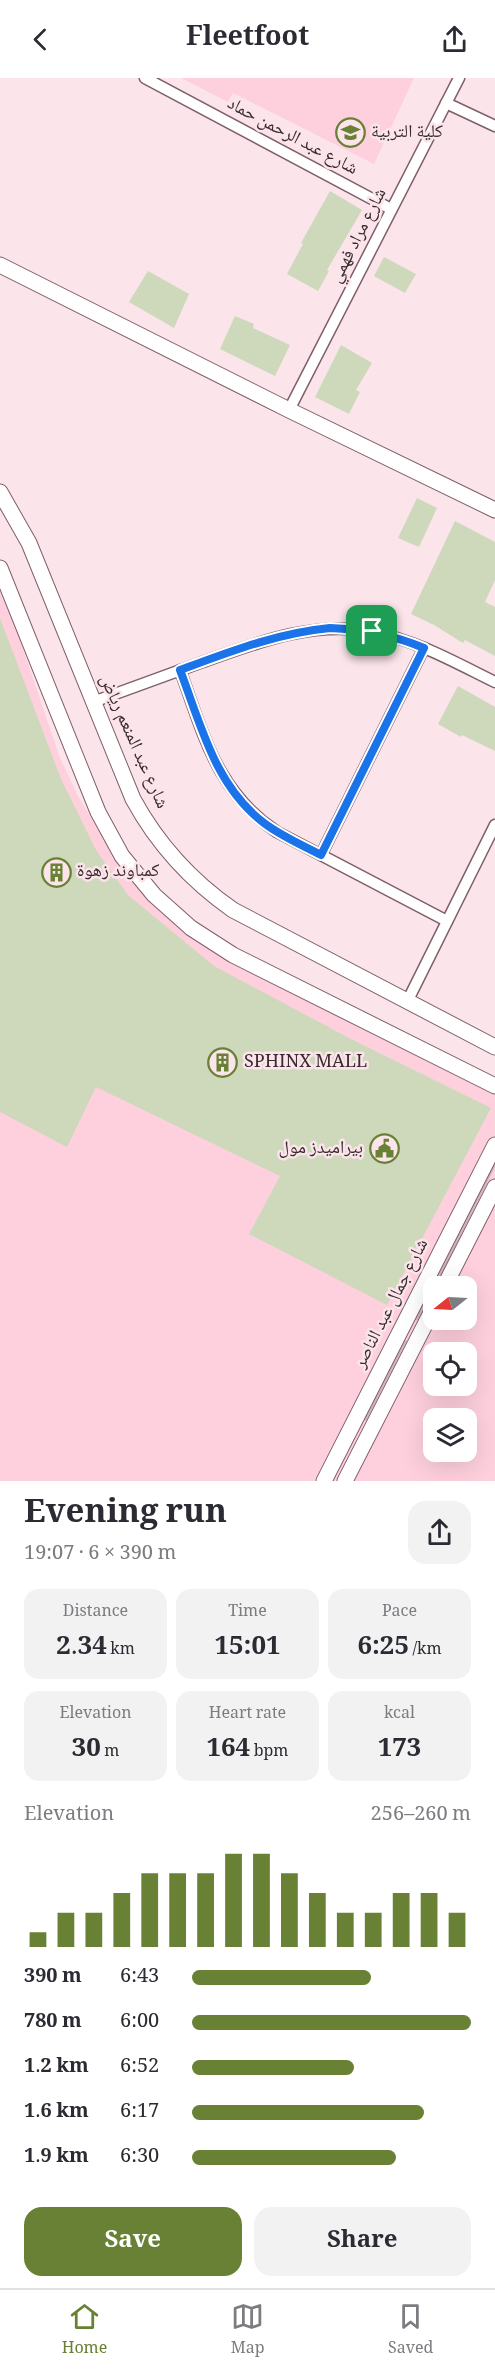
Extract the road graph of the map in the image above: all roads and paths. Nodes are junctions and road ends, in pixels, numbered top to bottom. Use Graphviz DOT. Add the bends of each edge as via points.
graph roads {
  1 [pos="145,78"];
  2 [pos="459,78"];
  3 [pos="446,103"];
  4 [pos="495,126"];
  5 [pos="391,209"];
  6 [pos="0,265"];
  7 [pos="289,410"];
  8 [pos="0,492"];
  9 [pos="495,510"];
  10 [pos="0,568"];
  11 [pos="424,648"];
  12 [pos="180,670"];
  13 [pos="495,682"];
  14 [pos="93,702"];
  15 [pos="495,825"];
  16 [pos="321,855"];
  17 [pos="447,921"];
  18 [pos="407,1002"];
  19 [pos="495,1047"];
  20 [pos="495,1086"];
  21 [pos="495,1145"];
  22 [pos="495,1187"];
  23 [pos="450,1276"];
  24 [pos="423,1329"];
  25 [pos="324,1481"];
  26 [pos="345,1481"];
  1 -- 5 [label="street, شارع عبد الرحمن حماد"];
  2 -- 3 [label="street, شارع مراد فهمي"];
  3 -- 4 [label="street"];
  3 -- 5 [label="street, شارع مراد فهمي"];
  5 -- 7 [label="street, شارع مراد فهمي"];
  6 -- 7 [label="street"];
  7 -- 9 [label="street"];
  8 -- 14 [label="street, شارع عبد المنعم رياض" via="29,543"];
  10 -- 20 [label="street" via="98,812 122,856 154,894 191,928 233,955"];
  11 -- 12 [label="street" via="372,631 330,628 268,639"];
  11 -- 13 [label="street"];
  11 -- 16 [label="street"];
  12 -- 14 [label="street"];
  12 -- 16 [label="street" via="212,755 229,787 265,824"];
  14 -- 18 [label="street, شارع عبد المنعم رياض" via="133,799 155,836 183,869 242,916"];
  15 -- 17 [label="street"];
  16 -- 17 [label="street"];
  17 -- 18 [label="street"];
  18 -- 19 [label="street, شارع عبد المنعم رياض"];
  21 -- 25 [label="street, شارع جمال عبد الناصر"];
  22 -- 23 [label="street"];
  24 -- 26 [label="street"];
}
